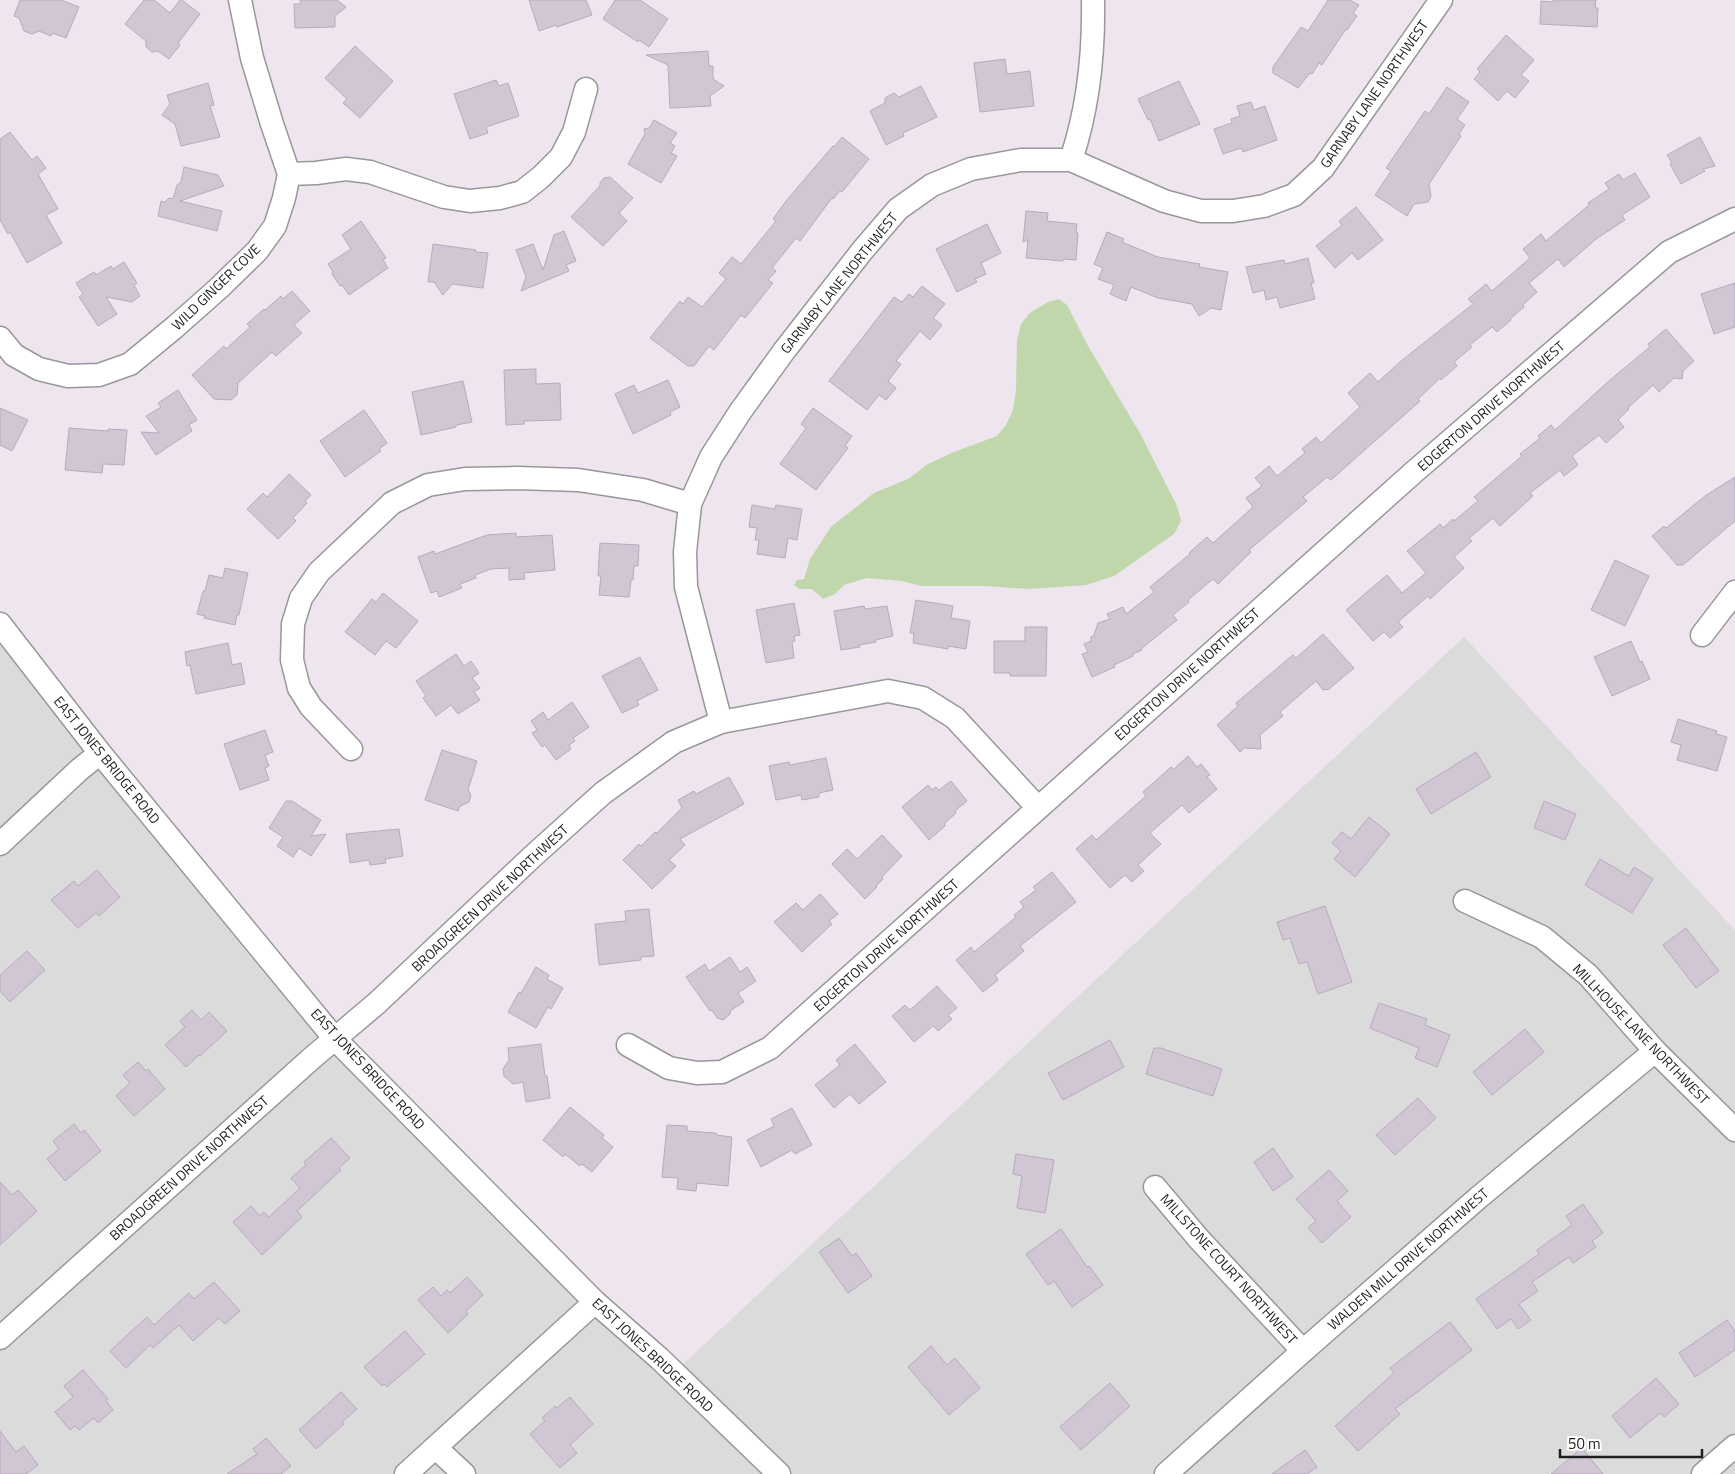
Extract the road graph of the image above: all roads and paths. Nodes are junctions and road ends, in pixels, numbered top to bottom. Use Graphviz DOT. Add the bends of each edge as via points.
graph roads {
  1 [pos="240,0"];
  2 [pos="1093,0"];
  3 [pos="1441,0"];
  4 [pos="586,89"];
  5 [pos="1071,160"];
  6 [pos="289,174"];
  7 [pos="1735,218"];
  8 [pos="0,338"];
  9 [pos="690,504"];
  10 [pos="1735,592"];
  11 [pos="0,624"];
  12 [pos="1702,635"];
  13 [pos="720,722"];
  14 [pos="351,749"];
  15 [pos="100,753"];
  16 [pos="1038,808"];
  17 [pos="0,844"];
  18 [pos="1465,901"];
  19 [pos="336,1039"];
  20 [pos="628,1045"];
  21 [pos="1655,1051"];
  22 [pos="1735,1130"];
  23 [pos="1155,1187"];
  24 [pos="596,1302"];
  25 [pos="1,1334"];
  26 [pos="1303,1351"];
  27 [pos="1735,1446"];
  28 [pos="436,1448"];
  29 [pos="406,1474"];
  30 [pos="464,1474"];
  31 [pos="778,1474"];
  32 [pos="1166,1474"];
  33 [pos="1703,1474"];
  1 -- 6 [label="street" via="252,58"];
  2 -- 5 [label="street" via="1088,87"];
  3 -- 5 [label="street, GARNABY LANE NORTHWEST" via="1323,168 1294,195 1264,206 1233,211 1201,211 1164,202"];
  4 -- 6 [label="street" via="574,132 561,157 522,192 470,201 444,197 370,172 346,169"];
  5 -- 9 [label="street, GARNABY LANE NORTHWEST" via="1021,160 970,169 932,185 898,209 862,251 740,412 711,457"];
  6 -- 8 [label="street, WILD GINGER COVE" via="275,226 257,251 130,364 99,375 68,376 39,369 14,355"];
  7 -- 16 [label="street, EDGERTON DRIVE NORTHWEST" via="1669,252 1414,472"];
  9 -- 13 [label="street, GARNABY LANE NORTHWEST" via="685,552 686,587"];
  9 -- 14 [label="street" via="643,490 578,480 517,478 465,479 428,485 392,503 319,572 300,598 293,624 292,660 299,688 311,707"];
  10 -- 12 [label="street"];
  11 -- 15 [label="street, EAST JONES BRIDGE ROAD"];
  13 -- 16 [label="street, BROADGREEN DRIVE NORTHWEST" via="888,691 923,698 955,718"];
  13 -- 19 [label="street, BROADGREEN DRIVE NORTHWEST" via="674,742 603,793"];
  15 -- 17 [label="street"];
  15 -- 19 [label="street, EAST JONES BRIDGE ROAD"];
  16 -- 20 [label="street, EDGERTON DRIVE NORTHWEST" via="770,1048 722,1072 697,1073 669,1068"];
  18 -- 21 [label="street, MILLHOUSE LANE NORTHWEST" via="1542,937 1588,975"];
  19 -- 24 [label="street, EAST JONES BRIDGE ROAD"];
  19 -- 25 [label="street, BROADGREEN DRIVE NORTHWEST"];
  21 -- 22 [label="street, MILLHOUSE LANE NORTHWEST"];
  21 -- 26 [label="street, WALDEN MILL DRIVE NORTHWEST" via="1478,1198"];
  23 -- 26 [label="street, MILLSTONE COURT NORTHWEST"];
  24 -- 28 [label="street"];
  24 -- 31 [label="street, EAST JONES BRIDGE ROAD" via="660,1359"];
  26 -- 32 [label="street, WALDEN MILL DRIVE NORTHWEST"];
  27 -- 33 [label="street"];
  28 -- 29 [label="street"];
  28 -- 30 [label="street"];
}
